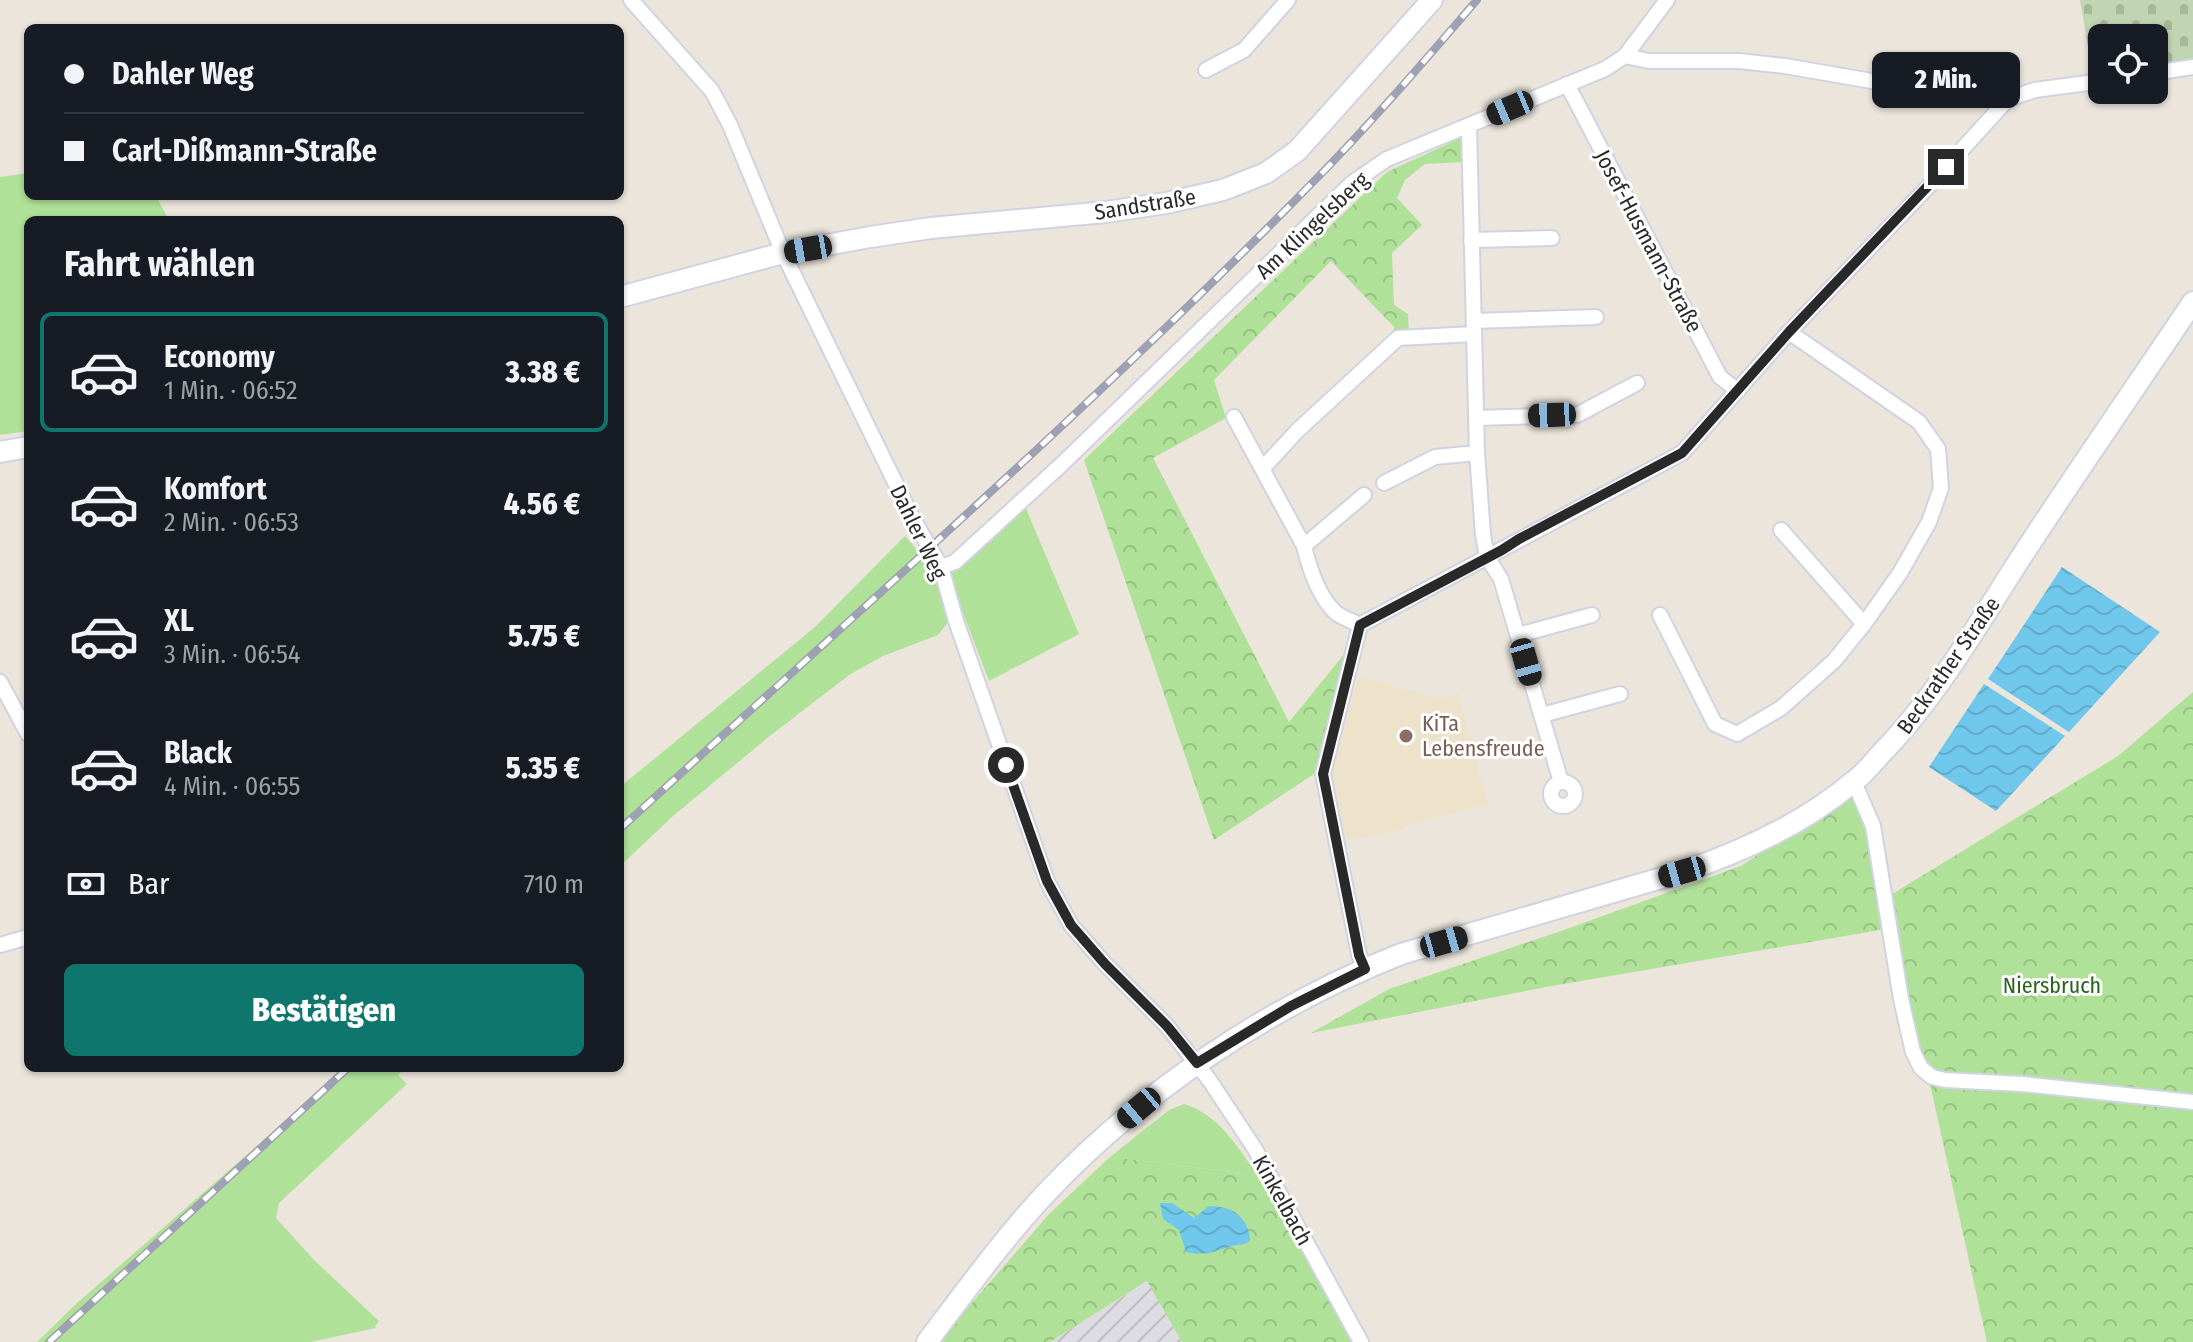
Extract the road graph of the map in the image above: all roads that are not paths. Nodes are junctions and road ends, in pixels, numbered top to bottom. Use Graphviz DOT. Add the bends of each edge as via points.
graph roads {
  1 [pos="631,0"];
  2 [pos="1288,0"];
  3 [pos="1432,0"];
  4 [pos="1667,0"];
  5 [pos="1625,56"];
  6 [pos="2193,67"];
  7 [pos="1206,70"];
  8 [pos="2168,71"];
  9 [pos="2088,83"];
  10 [pos="1567,84"];
  11 [pos="2008,99"];
  12 [pos="1469,126"];
  13 [pos="1552,238"];
  14 [pos="1471,240"];
  15 [pos="783,253"];
  16 [pos="624,296"];
  17 [pos="2193,302"];
  18 [pos="1596,317"];
  19 [pos="1474,327"];
  20 [pos="1789,332"];
  21 [pos="1637,383"];
  22 [pos="1738,391"];
  23 [pos="1234,417"];
  24 [pos="1477,418"];
  25 [pos="24,448"];
  26 [pos="0,452"];
  27 [pos="1477,453"];
  28 [pos="1263,468"];
  29 [pos="1384,483"];
  30 [pos="1364,495"];
  31 [pos="1781,530"];
  32 [pos="1304,546"];
  33 [pos="1487,557"];
  34 [pos="941,567"];
  35 [pos="1592,615"];
  36 [pos="1660,615"];
  37 [pos="1864,624"];
  38 [pos="1360,625"];
  39 [pos="1518,635"];
  40 [pos="0,682"];
  41 [pos="1620,694"];
  42 [pos="1542,715"];
  43 [pos="24,727"];
  44 [pos="1561,782"];
  45 [pos="1854,782"];
  46 [pos="24,938"];
  47 [pos="0,945"];
  48 [pos="1365,969"];
  49 [pos="1197,1063"];
  50 [pos="2193,1102"];
  51 [pos="927,1342"];
  52 [pos="1361,1342"];
  1 -- 15 [label="street, Dahler Weg" via="712,91"];
  2 -- 7 [label="street" via="1244,50"];
  3 -- 15 [label="street, Sandstraße" via="1297,151 1252,180 1136,208 931,228"];
  4 -- 5 [label="street"];
  5 -- 10 [label="street, Am Klingelsberg"];
  5 -- 11 [label="street" via="1785,66 1964,97"];
  6 -- 8 [label="street"];
  9 -- 11 [label="street"];
  10 -- 12 [label="street, Am Klingelsberg"];
  10 -- 22 [label="street, Josef-Husmann-Straße" via="1720,377"];
  11 -- 20 [label="street"];
  12 -- 14 [label="street"];
  12 -- 34 [label="street, Am Klingelsberg" via="1387,159 1352,183 1062,464 955,562"];
  13 -- 14 [label="street"];
  14 -- 19 [label="street"];
  15 -- 16 [label="street, Sandstraße"];
  15 -- 34 [label="street, Dahler Weg"];
  17 -- 45 [label="street, Beckrather Straße" via="1944,678 1901,734"];
  18 -- 19 [label="street"];
  19 -- 24 [label="street"];
  19 -- 28 [label="street" via="1398,338"];
  20 -- 22 [label="street"];
  20 -- 37 [label="street" via="1919,422 1938,449 1941,488 1929,522"];
  21 -- 24 [label="street" via="1577,415"];
  22 -- 33 [label="street" via="1682,453"];
  23 -- 28 [label="street"];
  24 -- 27 [label="street"];
  25 -- 26 [label="street"];
  27 -- 29 [label="street" via="1435,457"];
  27 -- 33 [label="street"];
  28 -- 32 [label="street"];
  30 -- 32 [label="street"];
  31 -- 37 [label="street"];
  32 -- 38 [label="street" via="1328,604"];
  33 -- 38 [label="street"];
  33 -- 39 [label="street" via="1501,579"];
  34 -- 49 [label="street, Dahler Weg" via="1047,881 1071,925"];
  35 -- 39 [label="street"];
  36 -- 37 [label="street" via="1715,724 1737,734 1781,708 1834,661"];
  38 -- 48 [label="street" via="1323,774"];
  39 -- 42 [label="street"];
  40 -- 43 [label="street"];
  41 -- 42 [label="street"];
  42 -- 44 [label="street"];
  45 -- 48 [label="street, Beckrather Straße" via="1728,857"];
  45 -- 50 [label="street" via="1873,826 1901,999 1921,1068 1945,1080"];
  46 -- 47 [label="street"];
  48 -- 49 [label="street, Beckrather Straße"];
  49 -- 51 [label="street, Beckrather Straße" via="1094,1145 1050,1189"];
  49 -- 52 [label="street, Kinkelbach" via="1255,1149"];
}
